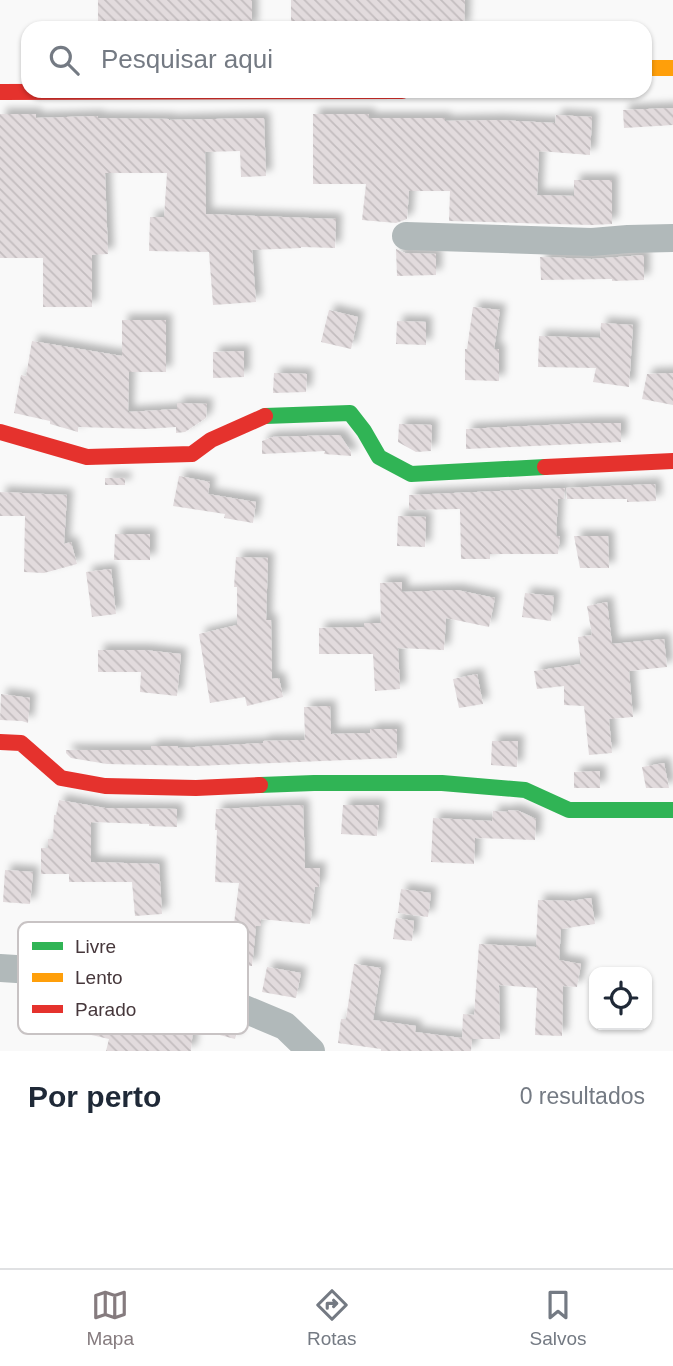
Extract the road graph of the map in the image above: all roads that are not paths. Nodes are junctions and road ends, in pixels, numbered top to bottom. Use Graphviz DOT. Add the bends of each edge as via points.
graph roads {
  1 [pos="652,68"];
  2 [pos="673,68"];
  3 [pos="0,92"];
  4 [pos="21,92"];
  5 [pos="406,236"];
  6 [pos="673,238"];
  7 [pos="0,432"];
  8 [pos="673,461"];
  9 [pos="0,742"];
  10 [pos="673,810"];
  11 [pos="0,968"];
  12 [pos="18,969"];
  13 [pos="248,1011"];
  14 [pos="285,1026"];
  15 [pos="311,1051"];
  16 [pos="335,1051"];
  1 -- 2 [label="street"];
  3 -- 4 [label="street"];
  5 -- 6 [label="street" via="592,242"];
  7 -- 8 [label="street" via="87,457 192,454 211,440 267,415 350,413 379,457 411,474"];
  9 -- 10 [label="street" via="21,743 61,778 105,786 442,783 525,790 569,810"];
  11 -- 12 [label="street"];
  13 -- 14 [label="street"];
  14 -- 15 [label="street"];
  14 -- 16 [label="street"];
}
